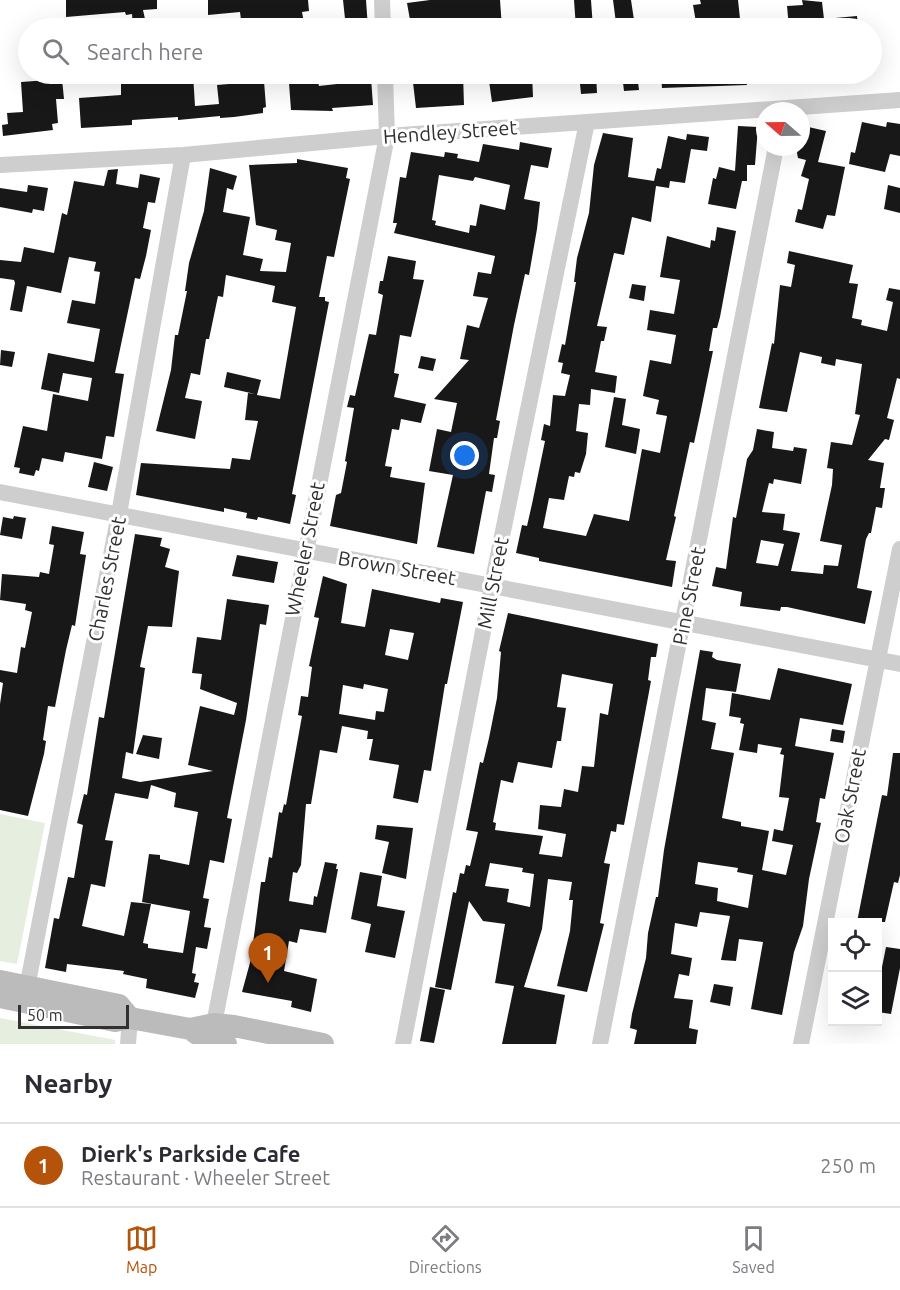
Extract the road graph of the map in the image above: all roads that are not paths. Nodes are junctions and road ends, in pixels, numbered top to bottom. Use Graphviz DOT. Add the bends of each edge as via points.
graph roads {
  1 [pos="382,0"];
  2 [pos="383,18"];
  3 [pos="385,84"];
  4 [pos="900,100"];
  5 [pos="810,107"];
  6 [pos="756,111"];
  7 [pos="587,122"];
  8 [pos="387,136"];
  9 [pos="183,155"];
  10 [pos="774,156"];
  11 [pos="0,165"];
  12 [pos="0,492"];
  13 [pos="119,514"];
  14 [pos="900,549"];
  15 [pos="304,551"];
  16 [pos="492,585"];
  17 [pos="685,621"];
  18 [pos="876,660"];
  19 [pos="900,664"];
  20 [pos="0,981"];
  21 [pos="26,994"];
  22 [pos="0,998"];
  23 [pos="130,1018"];
  24 [pos="214,1024"];
  25 [pos="190,1029"];
  26 [pos="128,1044"];
  27 [pos="226,1044"];
  28 [pos="323,1044"];
  29 [pos="403,1044"];
  30 [pos="600,1044"];
  31 [pos="801,1044"];
  1 -- 2 [label="street"];
  3 -- 8 [label="street, Wheeler Street"];
  4 -- 5 [label="street, Hendley Street"];
  6 -- 7 [label="street, Hendley Street"];
  7 -- 8 [label="street, Hendley Street"];
  7 -- 16 [label="street, Mill Street"];
  8 -- 9 [label="street, Hendley Street"];
  8 -- 15 [label="street, Wheeler Street"];
  9 -- 11 [label="street, Hendley Street"];
  9 -- 13 [label="street, Charles Street"];
  10 -- 17 [label="street, Pine Street"];
  12 -- 13 [label="street, Brown Street"];
  13 -- 15 [label="street, Brown Street"];
  13 -- 21 [label="street, Charles Street"];
  14 -- 18 [label="street, Oak Street"];
  15 -- 16 [label="street, Brown Street"];
  15 -- 24 [label="street, Wheeler Street"];
  16 -- 17 [label="street, Brown Street"];
  16 -- 29 [label="street, Mill Street"];
  17 -- 18 [label="street, Brown Street"];
  17 -- 30 [label="street, Pine Street"];
  18 -- 19 [label="street, Brown Street"];
  18 -- 31 [label="street, Oak Street"];
  20 -- 21 [label="main road"];
  21 -- 22 [label="main road"];
  21 -- 23 [label="main road" via="119,1005"];
  23 -- 25 [label="main road"];
  23 -- 26 [label="street"];
  24 -- 25 [label="main road"];
  24 -- 28 [label="main road"];
  25 -- 27 [label="main road" via="203,1038"];
}
